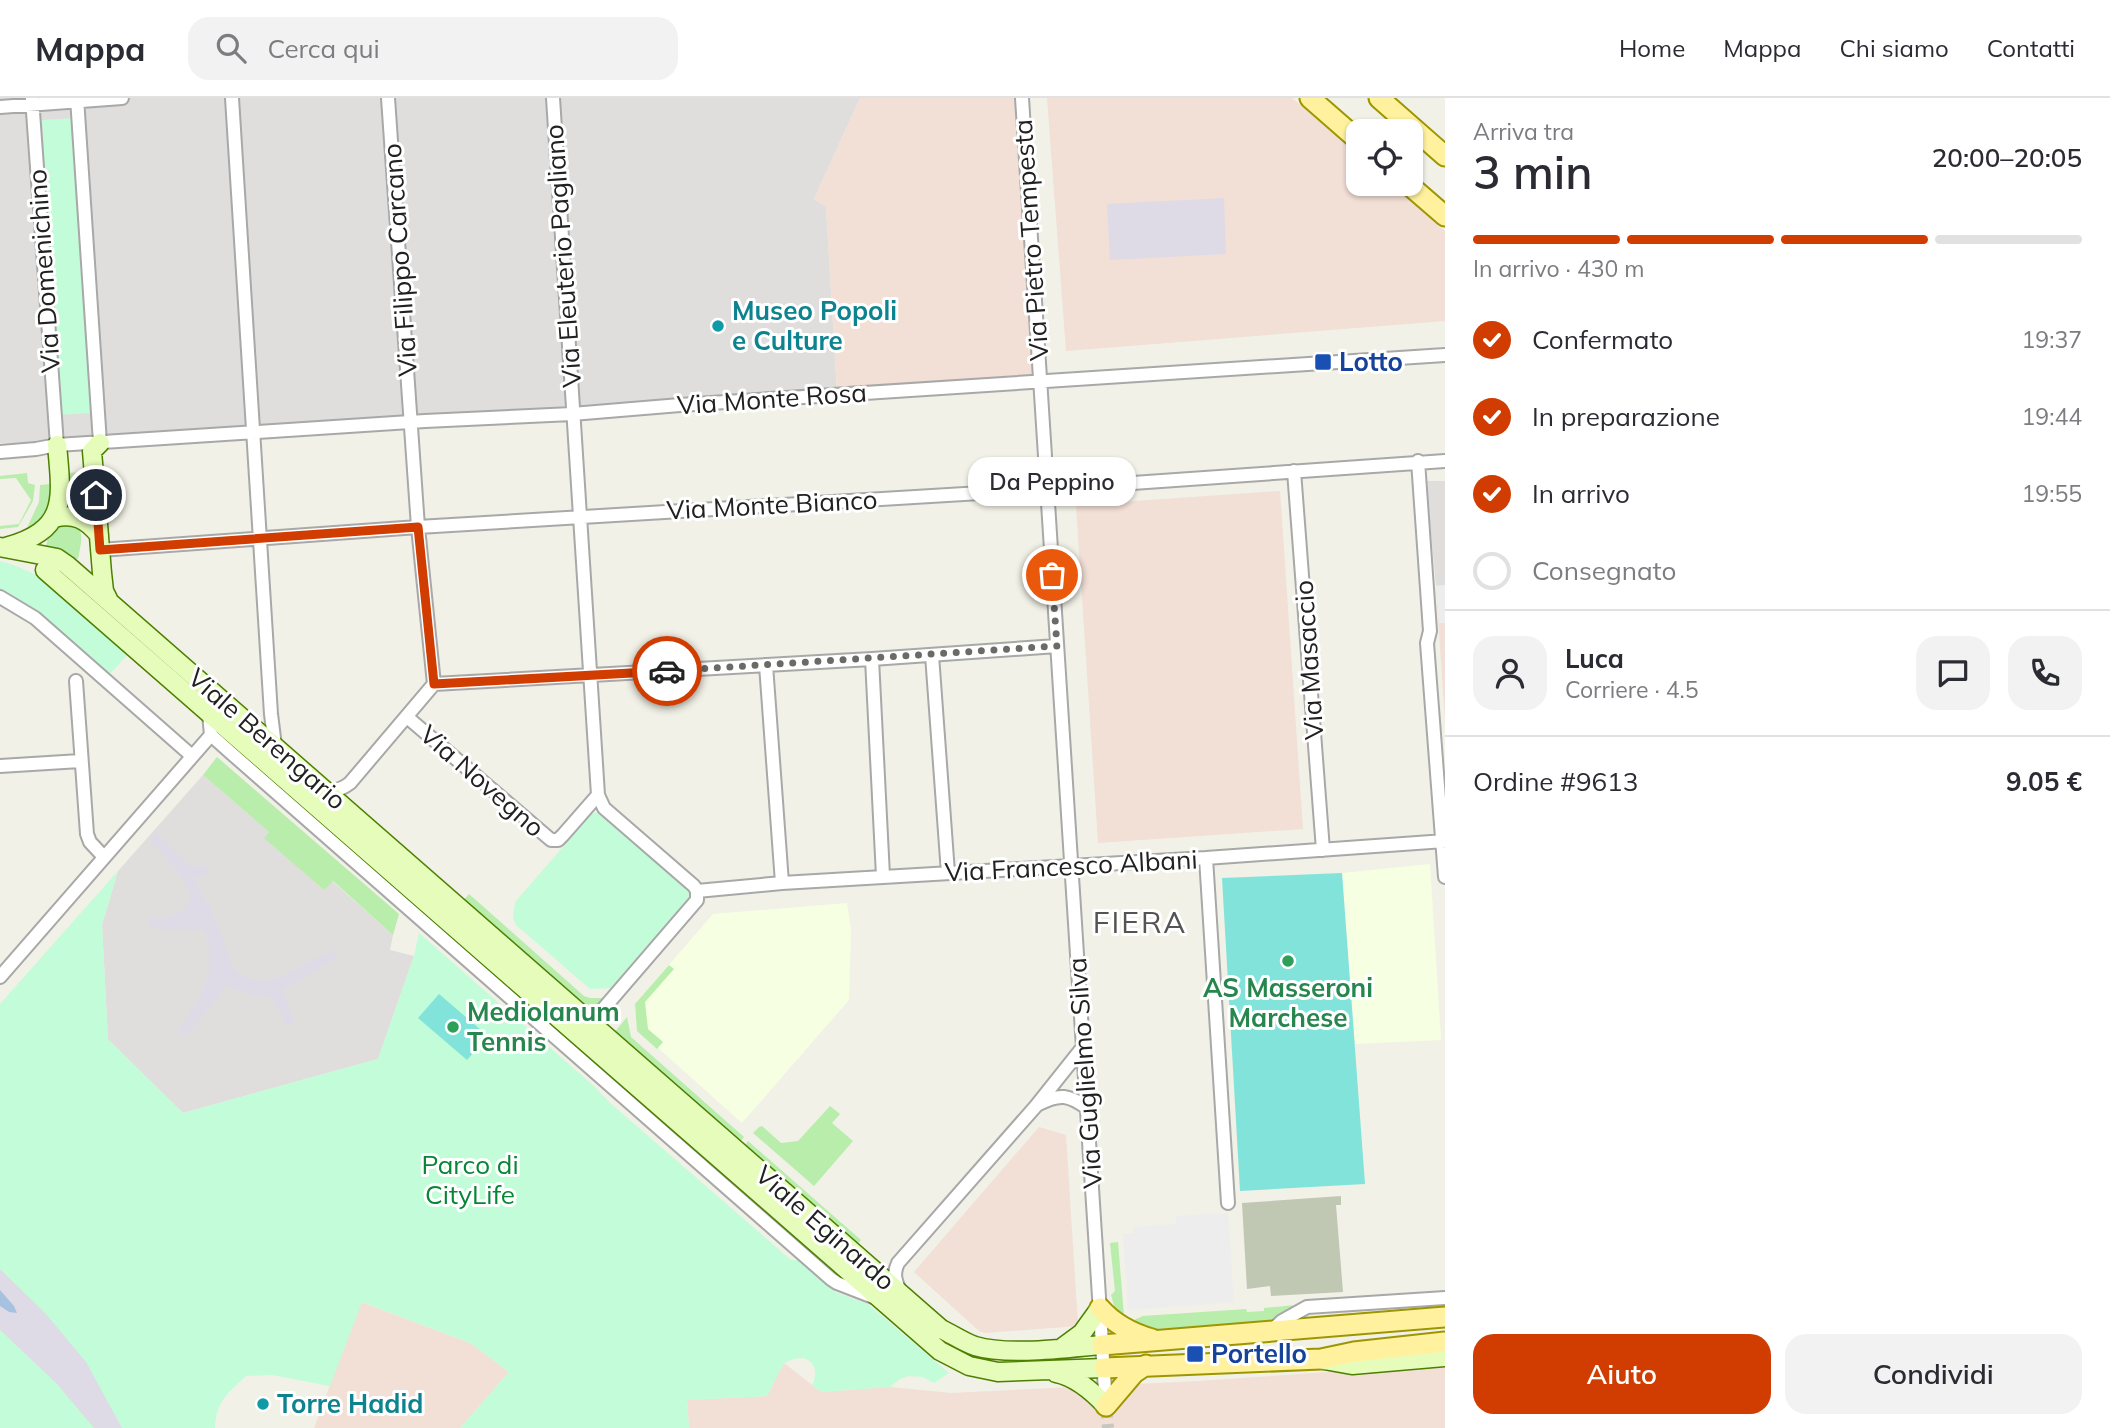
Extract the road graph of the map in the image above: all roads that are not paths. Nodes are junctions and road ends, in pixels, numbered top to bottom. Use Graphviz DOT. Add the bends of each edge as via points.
graph roads {
  1 [pos="122,98"];
  2 [pos="232,98"];
  3 [pos="388,98"];
  4 [pos="553,98"];
  5 [pos="1022,98"];
  6 [pos="1310,98"];
  7 [pos="1379,98"];
  8 [pos="77,100"];
  9 [pos="32,101"];
  10 [pos="0,107"];
  11 [pos="1346,130"];
  12 [pos="1445,156"];
  13 [pos="1422,196"];
  14 [pos="1445,216"];
  15 [pos="1445,355"];
  16 [pos="1040,382"];
  17 [pos="572,414"];
  18 [pos="411,422"];
  19 [pos="254,432"];
  20 [pos="100,443"];
  21 [pos="57,445"];
  22 [pos="0,452"];
  23 [pos="1418,461"];
  24 [pos="1445,461"];
  25 [pos="1294,471"];
  26 [pos="1047,489"];
  27 [pos="579,517"];
  28 [pos="54,518"];
  29 [pos="418,527"];
  30 [pos="40,533"];
  31 [pos="261,539"];
  32 [pos="99,542"];
  33 [pos="3,547"];
  34 [pos="38,563"];
  35 [pos="77,573"];
  36 [pos="0,597"];
  37 [pos="113,604"];
  38 [pos="1057,646"];
  39 [pos="932,655"];
  40 [pos="872,659"];
  41 [pos="766,665"];
  42 [pos="589,676"];
  43 [pos="76,681"];
  44 [pos="434,684"];
  45 [pos="209,713"];
  46 [pos="407,717"];
  47 [pos="211,735"];
  48 [pos="275,746"];
  49 [pos="192,756"];
  50 [pos="80,761"];
  51 [pos="0,766"];
  52 [pos="321,787"];
  53 [pos="598,795"];
  54 [pos="1444,841"];
  55 [pos="1323,850"];
  56 [pos="104,857"];
  57 [pos="1206,858"];
  58 [pos="1071,866"];
  59 [pos="948,873"];
  60 [pos="883,876"];
  61 [pos="1445,877"];
  62 [pos="782,883"];
  63 [pos="697,891"];
  64 [pos="491,959"];
  65 [pos="2,970"];
  66 [pos="584,1017"];
  67 [pos="1083,1047"];
  68 [pos="580,1058"];
  69 [pos="618,1082"];
  70 [pos="1035,1106"];
  71 [pos="1087,1108"];
  72 [pos="790,1197"];
  73 [pos="1228,1203"];
  74 [pos="901,1294"];
  75 [pos="1445,1298"];
  76 [pos="1100,1308"];
  77 [pos="1445,1317"];
  78 [pos="1267,1333"];
  79 [pos="1156,1340"];
  80 [pos="1445,1342"];
  81 [pos="1102,1345"];
  82 [pos="1060,1348"];
  83 [pos="1445,1357"];
  84 [pos="1321,1359"];
  85 [pos="1146,1365"];
  86 [pos="1104,1368"];
  87 [pos="1042,1371"];
  88 [pos="1106,1406"];
  1 -- 8 [label="street"];
  2 -- 19 [label="street"];
  3 -- 18 [label="street, Via Filippo Carcano"];
  4 -- 17 [label="street, Via Eleuterio Pagliano"];
  5 -- 16 [label="street, Via Pietro Tempesta"];
  6 -- 11 [label="main road"];
  7 -- 12 [label="main road"];
  8 -- 9 [label="street"];
  8 -- 20 [label="street, Via Domenichino"];
  9 -- 10 [label="street"];
  9 -- 21 [label="street, Via Domenichino"];
  13 -- 14 [label="main road"];
  15 -- 16 [label="street, Via Monte Rosa"];
  16 -- 17 [label="street, Via Monte Rosa"];
  16 -- 26 [label="street, Via Guglielmo Silva"];
  17 -- 18 [label="street, Via Monte Rosa"];
  17 -- 27 [label="street, Via Eleuterio Pagliano"];
  18 -- 19 [label="street, Via Monte Rosa"];
  18 -- 29 [label="street, Via Filippo Carcano"];
  19 -- 20 [label="street, Via Monte Rosa"];
  19 -- 31 [label="street"];
  20 -- 21 [label="street, Via Monte Rosa"];
  20 -- 32 [label="main road" via="92,451"];
  21 -- 22 [label="street, Via Monte Rosa"];
  21 -- 28 [label="main road" via="60,497"];
  23 -- 24 [label="street, Via Monte Bianco"];
  23 -- 25 [label="street, Via Monte Bianco"];
  23 -- 54 [label="street"];
  25 -- 26 [label="street, Via Monte Bianco"];
  25 -- 55 [label="street, Via Masaccio"];
  26 -- 27 [label="street, Via Monte Bianco"];
  26 -- 38 [label="street, Via Guglielmo Silva"];
  27 -- 29 [label="street, Via Monte Bianco"];
  27 -- 42 [label="street, Via Eleuterio Pagliano"];
  28 -- 30 [label="main road"];
  28 -- 32 [label="main road" via="79,517 91,524"];
  29 -- 31 [label="street, Via Monte Bianco"];
  29 -- 44 [label="street, Via Filippo Carcano"];
  30 -- 33 [label="main road"];
  30 -- 34 [label="main road"];
  31 -- 32 [label="street, Via Monte Bianco"];
  31 -- 48 [label="street"];
  32 -- 35 [label="main road" via="88,567"];
  32 -- 37 [label="main road" via="104,591"];
  33 -- 34 [label="main road, Viale Berengario"];
  34 -- 35 [label="main road" via="63,575"];
  34 -- 45 [label="main road, Viale Berengario"];
  35 -- 37 [label="main road, Viale Berengario"];
  36 -- 49 [label="street" via="35,618"];
  37 -- 48 [label="main road, Viale Berengario"];
  38 -- 39 [label="street"];
  38 -- 58 [label="street, Via Guglielmo Silva"];
  39 -- 40 [label="street"];
  39 -- 59 [label="street"];
  40 -- 41 [label="street"];
  40 -- 60 [label="street"];
  41 -- 42 [label="street"];
  41 -- 62 [label="street"];
  42 -- 44 [label="street"];
  42 -- 53 [label="street, Via Eleuterio Pagliano"];
  43 -- 50 [label="street"];
  44 -- 46 [label="street"];
  45 -- 47 [label="street, Viale Berengario"];
  45 -- 64 [label="main road, Viale Berengario"];
  46 -- 52 [label="street" via="346,785 336,790"];
  46 -- 53 [label="street, Via Novegno" via="551,840 558,840"];
  47 -- 49 [label="street"];
  47 -- 68 [label="street, Viale Berengario"];
  48 -- 52 [label="main road, Viale Berengario"];
  49 -- 56 [label="street"];
  50 -- 51 [label="street"];
  50 -- 56 [label="street" via="87,834"];
  52 -- 66 [label="main road, Viale Berengario"];
  53 -- 63 [label="street" via="604,808"];
  54 -- 55 [label="street, Via Francesco Albani"];
  54 -- 61 [label="street"];
  55 -- 57 [label="street, Via Francesco Albani"];
  56 -- 65 [label="street"];
  57 -- 58 [label="street, Via Francesco Albani"];
  57 -- 73 [label="street"];
  58 -- 59 [label="street, Via Francesco Albani"];
  58 -- 67 [label="street, Via Guglielmo Silva"];
  59 -- 60 [label="street, Via Francesco Albani"];
  60 -- 62 [label="street, Via Francesco Albani"];
  62 -- 63 [label="street, Via Francesco Albani"];
  63 -- 66 [label="street" via="697,900 598,1015"];
  64 -- 66 [label="main road" via="514,968 567,1014"];
  64 -- 69 [label="main road, Viale Eginardo"];
  66 -- 72 [label="main road, Viale Eginardo"];
  67 -- 70 [label="street"];
  67 -- 71 [label="street, Via Guglielmo Silva"];
  68 -- 69 [label="street, Viale Eginardo"];
  69 -- 72 [label="main road" via="631,1073 638,1076 746,1170"];
  69 -- 87 [label="main road, Viale Eginardo" via="940,1351 968,1366 998,1372"];
  70 -- 71 [label="street" via="1066,1096"];
  70 -- 74 [label="street" via="898,1263 894,1279"];
  71 -- 76 [label="street, Via Guglielmo Silva"];
  72 -- 74 [label="main road, Viale Eginardo"];
  74 -- 82 [label="main road, Viale Eginardo" via="940,1329 975,1345 1010,1350"];
  75 -- 78 [label="street" via="1307,1307"];
  76 -- 79 [label="main road" via="1128,1330"];
  76 -- 81 [label="street, Via Guglielmo Silva"];
  76 -- 82 [label="main road" via="1082,1333"];
  77 -- 78 [label="main road"];
  78 -- 79 [label="main road"];
  79 -- 81 [label="main road"];
  80 -- 84 [label="main road"];
  81 -- 82 [label="main road, Viale Eginardo"];
  81 -- 86 [label="street, Via Guglielmo Silva"];
  83 -- 84 [label="main road" via="1352,1364"];
  84 -- 85 [label="main road"];
  85 -- 86 [label="main road"];
  85 -- 88 [label="main road"];
  86 -- 87 [label="main road, Viale Eginardo"];
  86 -- 88 [label="street, Via Guglielmo Silva"];
  87 -- 88 [label="main road" via="1072,1378"];
}
